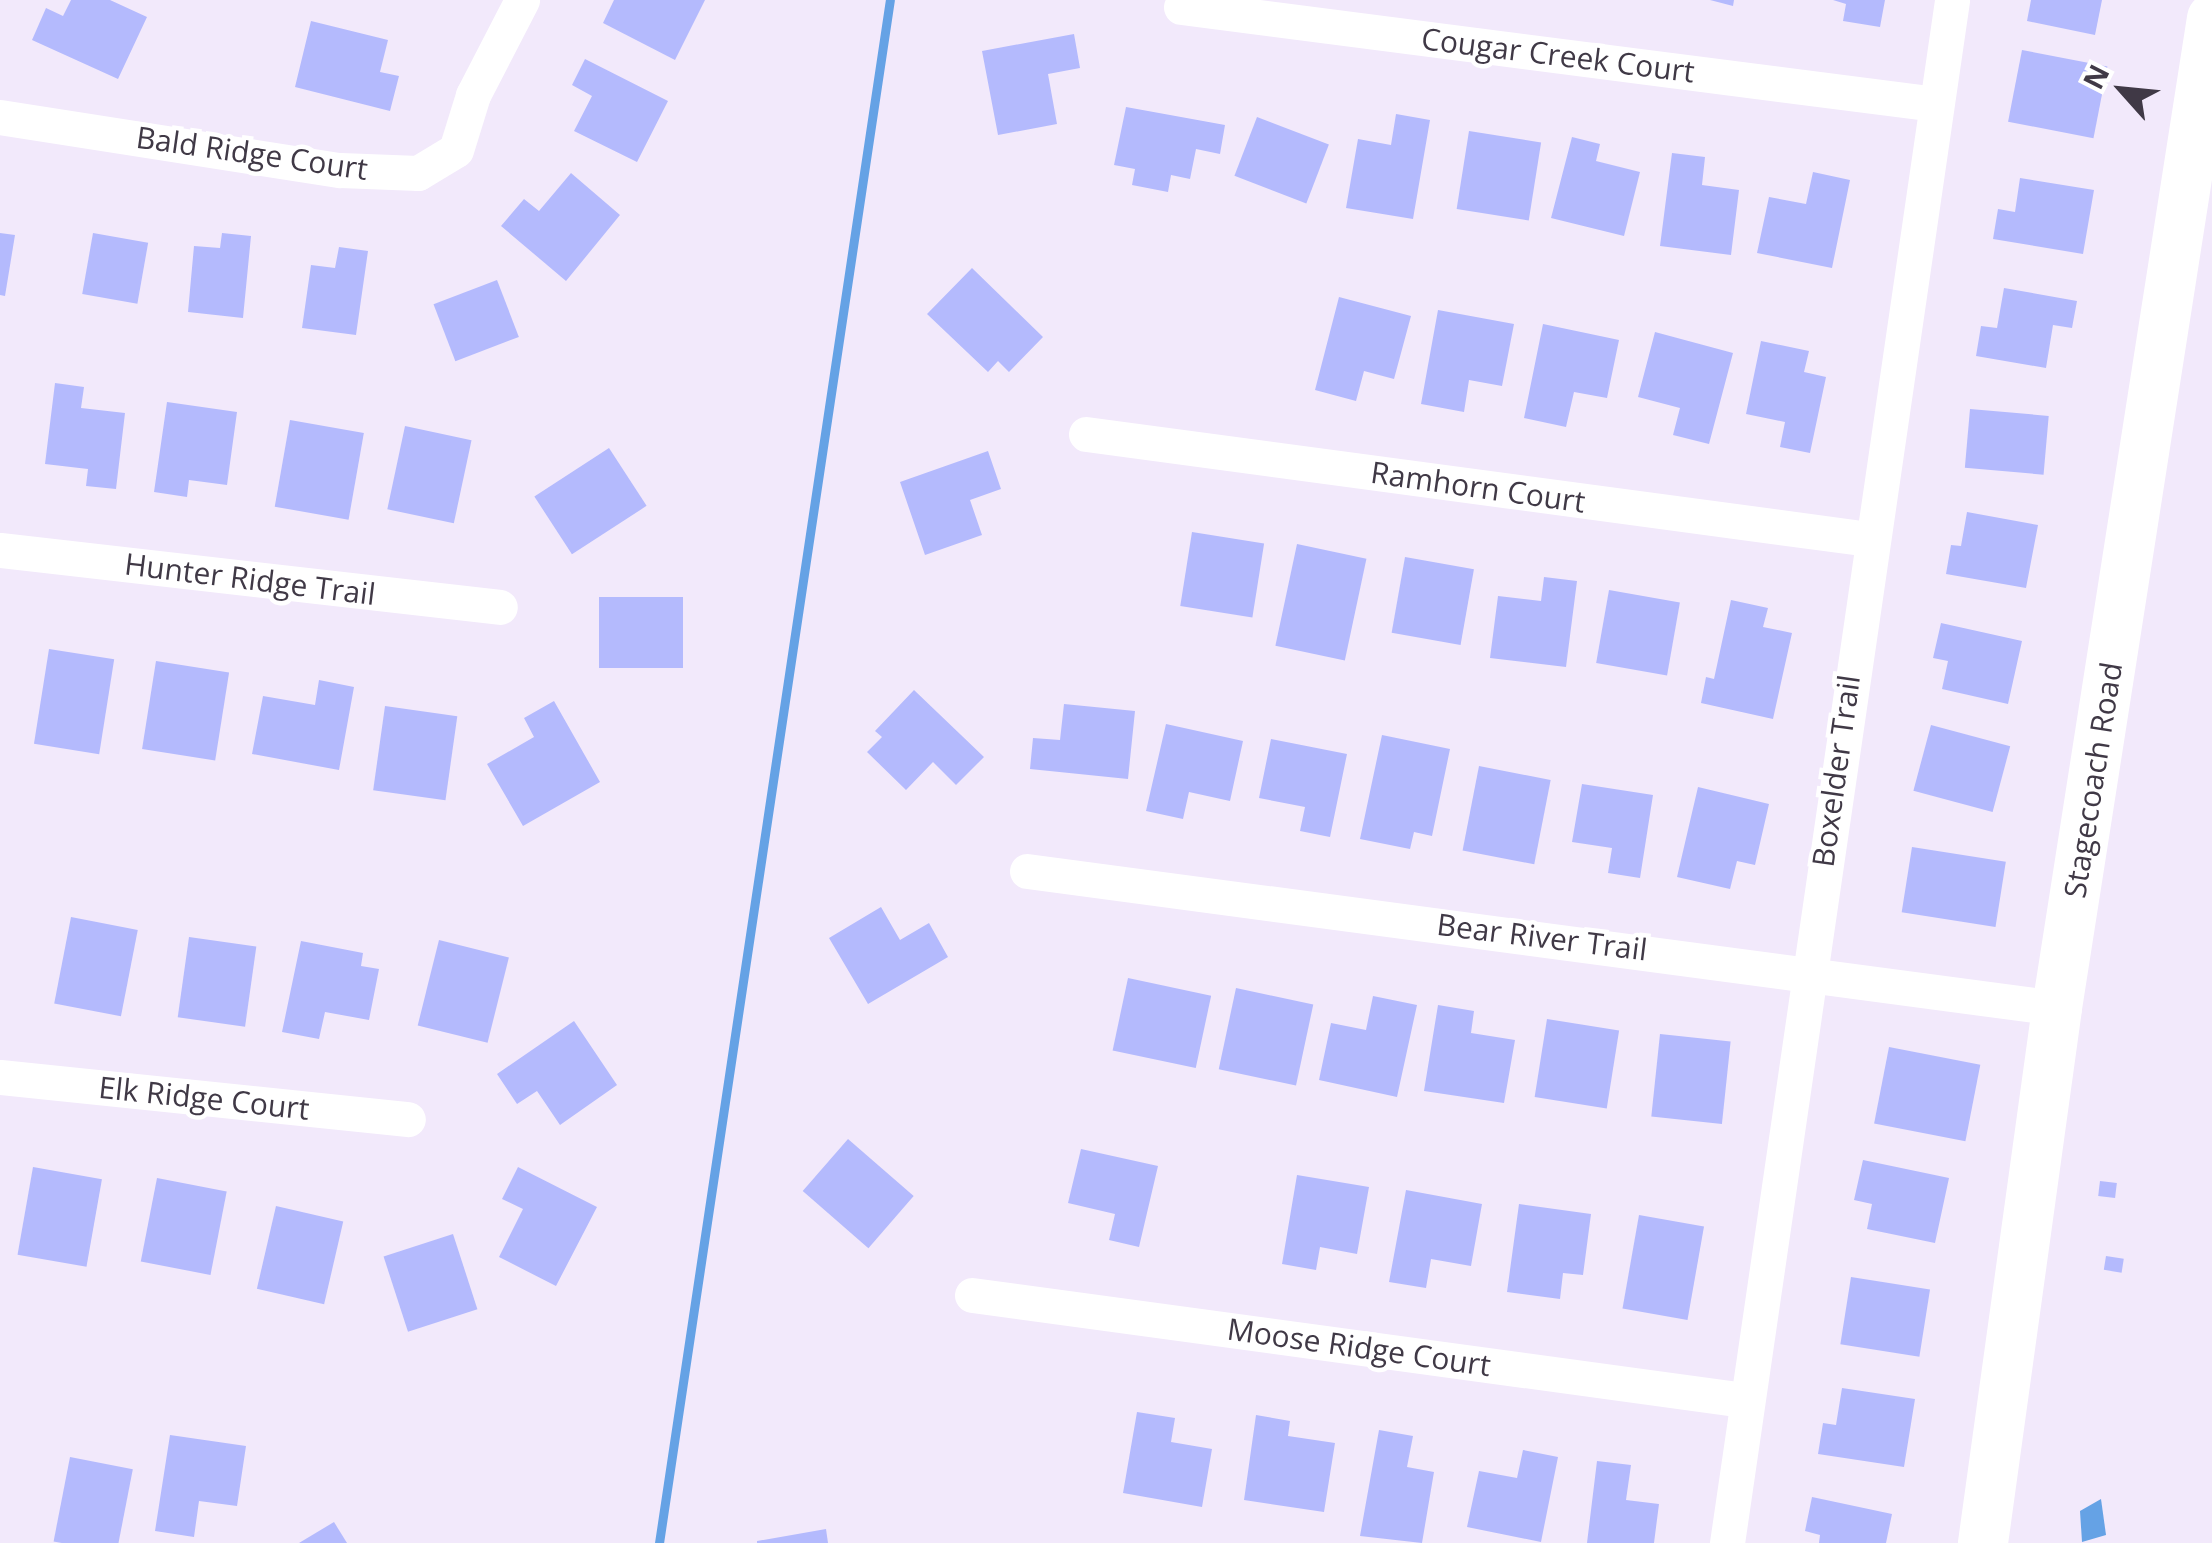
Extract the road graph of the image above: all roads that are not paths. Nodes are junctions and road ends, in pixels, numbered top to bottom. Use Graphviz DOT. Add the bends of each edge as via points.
graph roads {
  1 [pos="522,0"];
  2 [pos="1952,0"];
  3 [pos="1181,6"];
  4 [pos="2212,18"];
  5 [pos="1935,104"];
  6 [pos="0,117"];
  7 [pos="1086,434"];
  8 [pos="1868,540"];
  9 [pos="0,550"];
  10 [pos="500,608"];
  11 [pos="1028,872"];
  12 [pos="1808,970"];
  13 [pos="2057,1008"];
  14 [pos="0,1077"];
  15 [pos="408,1119"];
  16 [pos="972,1295"];
  17 [pos="1746,1400"];
  18 [pos="1727,1543"];
  19 [pos="1983,1543"];
  1 -- 6 [label="street, Bald Ridge Court" via="474,95 456,150 418,172 340,170"];
  2 -- 5 [label="street, Boxelder Trail"];
  3 -- 5 [label="street, Cougar Creek Court"];
  4 -- 13 [label="main road, Stagecoach Road"];
  5 -- 8 [label="street, Boxelder Trail"];
  7 -- 8 [label="street, Ramhorn Court"];
  8 -- 12 [label="street, Boxelder Trail"];
  9 -- 10 [label="street, Hunter Ridge Trail"];
  11 -- 12 [label="street, Bear River Trail"];
  12 -- 13 [label="street, Bear River Trail"];
  12 -- 17 [label="street, Boxelder Trail"];
  13 -- 19 [label="main road, Stagecoach Road"];
  14 -- 15 [label="street, Elk Ridge Court"];
  16 -- 17 [label="street, Moose Ridge Court"];
  17 -- 18 [label="street, Boxelder Trail"];
}
